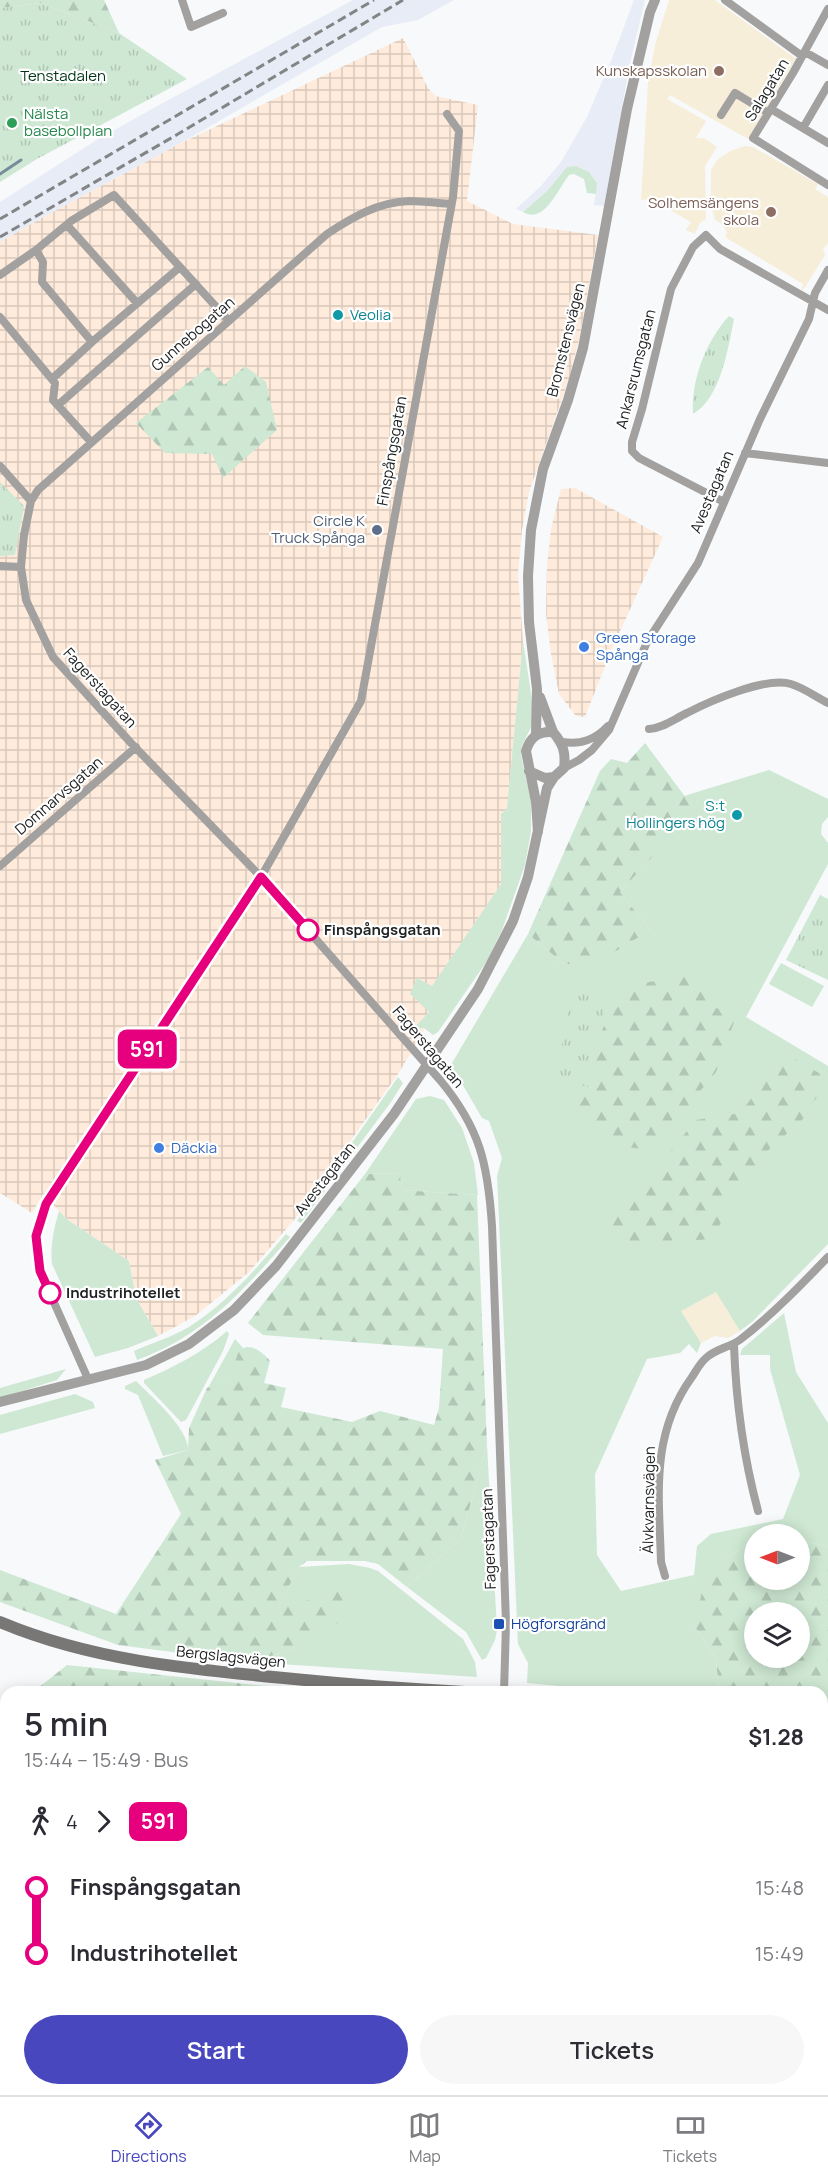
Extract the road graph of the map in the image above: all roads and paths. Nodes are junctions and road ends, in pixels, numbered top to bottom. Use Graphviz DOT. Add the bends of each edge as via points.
graph roads {
  1 [pos="182,0"];
  2 [pos="655,0"];
  3 [pos="725,0"];
  4 [pos="828,9"];
  5 [pos="223,13"];
  6 [pos="803,54"];
  7 [pos="828,65"];
  8 [pos="828,85"];
  9 [pos="770,111"];
  10 [pos="447,114"];
  11 [pos="721,115"];
  12 [pos="803,128"];
  13 [pos="828,143"];
  14 [pos="828,185"];
  15 [pos="451,204"];
  16 [pos="67,225"];
  17 [pos="36,250"];
  18 [pos="180,267"];
  19 [pos="828,270"];
  20 [pos="0,275"];
  21 [pos="196,284"];
  22 [pos="812,301"];
  23 [pos="137,303"];
  24 [pos="828,310"];
  25 [pos="0,317"];
  26 [pos="229,321"];
  27 [pos="92,342"];
  28 [pos="52,379"];
  29 [pos="58,405"];
  30 [pos="91,442"];
  31 [pos="745,453"];
  32 [pos="828,463"];
  33 [pos="0,466"];
  34 [pos="32,501"];
  35 [pos="724,502"];
  36 [pos="0,566"];
  37 [pos="21,567"];
  38 [pos="537,689"];
  39 [pos="828,703"];
  40 [pos="612,721"];
  41 [pos="649,729"];
  42 [pos="553,732"];
  43 [pos="536,734"];
  44 [pos="562,742"];
  45 [pos="136,747"];
  46 [pos="564,768"];
  47 [pos="529,771"];
  48 [pos="554,777"];
  49 [pos="538,832"];
  50 [pos="0,866"];
  51 [pos="261,877"];
  52 [pos="427,1065"];
  53 [pos="828,1259"];
  54 [pos="734,1345"];
  55 [pos="88,1379"];
  56 [pos="0,1402"];
  57 [pos="758,1511"];
  58 [pos="664,1576"];
  59 [pos="0,1622"];
  60 [pos="374,1686"];
  61 [pos="504,1686"];
  1 -- 5 [label="street" via="191,27"];
  2 -- 38 [label="street, Bromstensvägen" via="627,109 583,348 543,469 531,530 529,622"];
  3 -- 6 [label="street"];
  4 -- 6 [label="street, Salagatan"];
  6 -- 7 [label="street"];
  6 -- 9 [label="street, Salagatan"];
  8 -- 12 [label="street"];
  9 -- 11 [label="street" via="735,93"];
  9 -- 12 [label="street"];
  9 -- 14 [label="street, Salagatan" via="753,138"];
  10 -- 15 [label="street, Finspångsgatan" via="459,131"];
  12 -- 13 [label="street"];
  15 -- 26 [label="street, Gunnebogatan" via="408,201 350,218"];
  15 -- 51 [label="street, Finspångsgatan" via="361,701"];
  16 -- 17 [label="street"];
  16 -- 18 [label="street" via="114,195"];
  16 -- 23 [label="street"];
  17 -- 20 [label="street"];
  17 -- 27 [label="street" via="43,262 42,282"];
  18 -- 21 [label="street"];
  18 -- 23 [label="street"];
  19 -- 22 [label="street, Avestagatan"];
  21 -- 26 [label="street"];
  21 -- 29 [label="street"];
  22 -- 24 [label="street"];
  22 -- 31 [label="street, Avestagatan" via="809,319"];
  22 -- 35 [label="street, Ankarsrumsgatan" via="720,249 706,235 693,247 671,289 632,451"];
  23 -- 27 [label="street"];
  25 -- 28 [label="street"];
  26 -- 30 [label="street, Gunnebogatan"];
  27 -- 28 [label="street"];
  28 -- 29 [label="street" via="53,400"];
  29 -- 30 [label="street"];
  30 -- 34 [label="street, Gunnebogatan" via="38,490"];
  31 -- 32 [label="street"];
  31 -- 35 [label="street, Avestagatan"];
  33 -- 34 [label="street"];
  34 -- 37 [label="street, Gunnebogatan"];
  35 -- 40 [label="street, Avestagatan" via="698,563 647,642"];
  36 -- 37 [label="street"];
  37 -- 45 [label="street, Fagerstagatan" via="26,600 53,657"];
  38 -- 42 [label="street, Bromstensvägen"];
  38 -- 43 [label="street, Bromstensvägen"];
  39 -- 41 [label="street" via="792,684 765,682 688,712 658,729"];
  40 -- 44 [label="street, Avestagatan" via="595,738 573,744"];
  40 -- 46 [label="street, Avestagatan" via="604,738 592,750"];
  42 -- 43 [label="street"];
  42 -- 44 [label="street"];
  43 -- 47 [label="street, Avestagatan" via="526,751"];
  44 -- 46 [label="street"];
  45 -- 50 [label="street, Domnarvsgatan"];
  45 -- 51 [label="street, Fagerstagatan"];
  46 -- 48 [label="street, Avestagatan"];
  47 -- 48 [label="street" via="545,778"];
  47 -- 49 [label="street, Avestagatan"];
  48 -- 49 [label="street, Avestagatan" via="547,788"];
  49 -- 52 [label="street, Avestagatan" via="528,877 504,942"];
  51 -- 52 [label="street, Fagerstagatan"];
  51 -- 55 [label="street, Finspångsgatan" via="46,1204 36,1236 40,1271"];
  52 -- 55 [label="street, Avestagatan" via="394,1114 276,1266 234,1310 189,1344 146,1365"];
  52 -- 61 [label="street, Fagerstagatan" via="474,1132 486,1166 490,1196 506,1623"];
  53 -- 54 [label="street, Älvkvarnsvägen"];
  54 -- 57 [label="street" via="738,1418"];
  54 -- 58 [label="street, Älvkvarnsvägen" via="706,1358 670,1415 664,1435 659,1495"];
  55 -- 56 [label="street, Avestagatan"];
  59 -- 60 [label="main road, Bergslagsvägen" via="101,1655 196,1670"];
}
